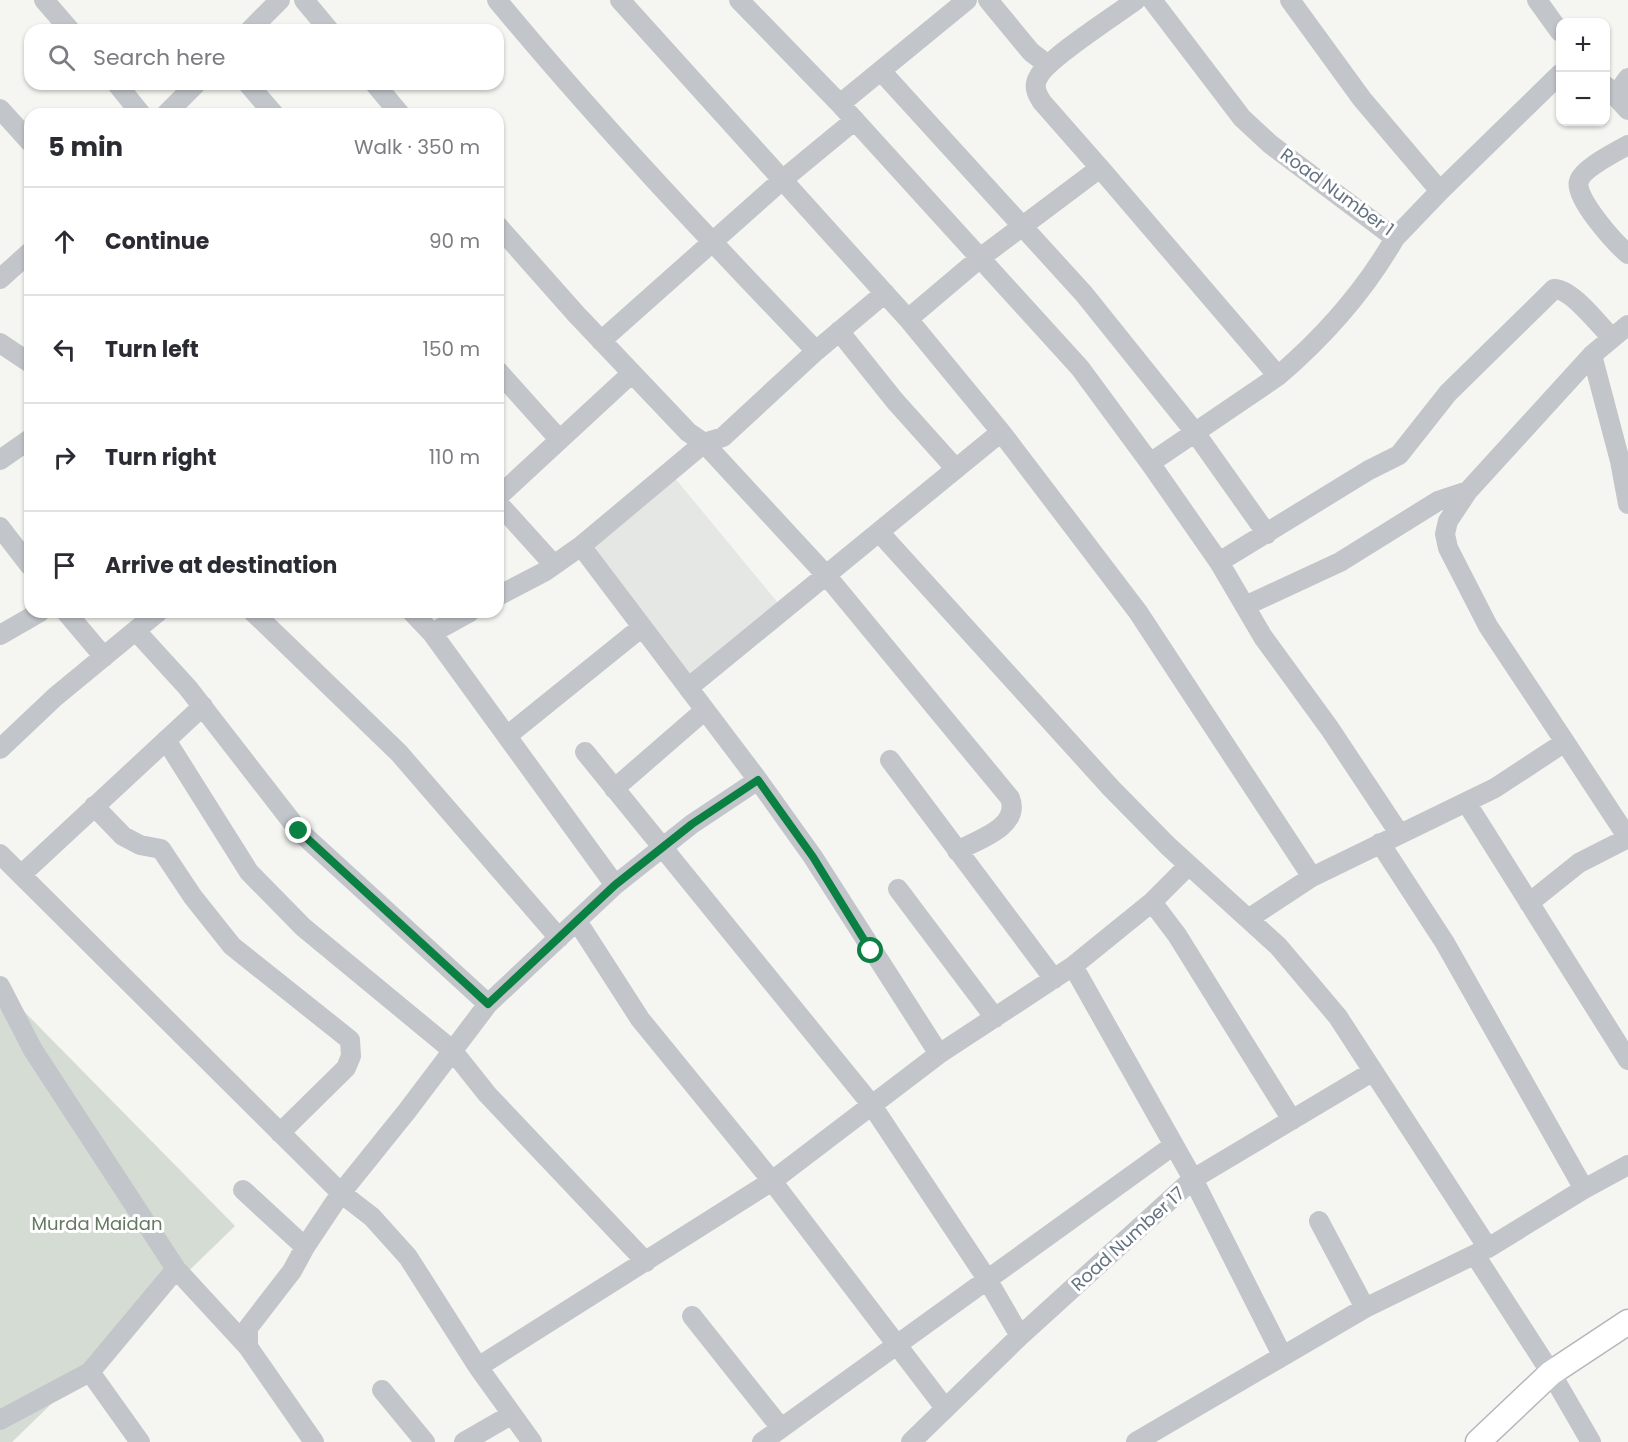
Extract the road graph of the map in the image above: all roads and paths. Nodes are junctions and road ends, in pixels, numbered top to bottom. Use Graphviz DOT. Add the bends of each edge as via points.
graph roads {
  1 [pos="44,0"];
  2 [pos="304,0"];
  3 [pos="496,0"];
  4 [pos="620,0"];
  5 [pos="739,0"];
  6 [pos="967,0"];
  7 [pos="988,0"];
  8 [pos="1136,0"];
  9 [pos="1152,0"];
  10 [pos="1290,0"];
  11 [pos="1537,0"];
  12 [pos="271,3"];
  13 [pos="65,24"];
  14 [pos="255,24"];
  15 [pos="324,24"];
  16 [pos="1556,26"];
  17 [pos="1048,64"];
  18 [pos="881,70"];
  19 [pos="1556,78"];
  20 [pos="1628,78"];
  21 [pos="122,90"];
  22 [pos="190,90"];
  23 [pos="253,90"];
  24 [pos="380,90"];
  25 [pos="1616,97"];
  26 [pos="840,104"];
  27 [pos="136,108"];
  28 [pos="172,108"];
  29 [pos="269,108"];
  30 [pos="395,108"];
  31 [pos="0,109"];
  32 [pos="855,120"];
  33 [pos="24,135"];
  34 [pos="1628,145"];
  35 [pos="1100,168"];
  36 [pos="783,180"];
  37 [pos="1440,191"];
  38 [pos="1023,226"];
  39 [pos="1395,238"];
  40 [pos="504,239"];
  41 [pos="712,243"];
  42 [pos="1628,254"];
  43 [pos="24,257"];
  44 [pos="980,258"];
  45 [pos="0,279"];
  46 [pos="885,293"];
  47 [pos="908,319"];
  48 [pos="1628,325"];
  49 [pos="839,331"];
  50 [pos="1611,338"];
  51 [pos="601,341"];
  52 [pos="0,343"];
  53 [pos="816,351"];
  54 [pos="1592,355"];
  55 [pos="24,359"];
  56 [pos="632,373"];
  57 [pos="1278,376"];
  58 [pos="504,378"];
  59 [pos="1194,431"];
  60 [pos="1000,432"];
  61 [pos="558,438"];
  62 [pos="704,443"];
  63 [pos="1150,463"];
  64 [pos="956,469"];
  65 [pos="504,491"];
  66 [pos="1468,491"];
  67 [pos="1628,504"];
  68 [pos="504,510"];
  69 [pos="0,527"];
  70 [pos="879,532"];
  71 [pos="1267,534"];
  72 [pos="581,546"];
  73 [pos="24,558"];
  74 [pos="1219,562"];
  75 [pos="554,565"];
  76 [pos="826,575"];
  77 [pos="504,593"];
  78 [pos="1245,606"];
  79 [pos="30,618"];
  80 [pos="71,618"];
  81 [pos="151,618"];
  82 [pos="259,618"];
  83 [pos="418,618"];
  84 [pos="459,618"];
  85 [pos="642,627"];
  86 [pos="136,631"];
  87 [pos="432,633"];
  88 [pos="0,635"];
  89 [pos="104,657"];
  90 [pos="688,688"];
  91 [pos="202,706"];
  92 [pos="705,710"];
  93 [pos="507,736"];
  94 [pos="166,740"];
  95 [pos="1565,742"];
  96 [pos="0,749"];
  97 [pos="585,753"];
  98 [pos="890,760"];
  99 [pos="758,780"];
  100 [pos="614,789"];
  101 [pos="1466,802"];
  102 [pos="94,806"];
  103 [pos="1400,833"];
  104 [pos="1627,833"];
  105 [pos="1380,843"];
  106 [pos="662,847"];
  107 [pos="957,851"];
  108 [pos="0,854"];
  109 [pos="1189,865"];
  110 [pos="21,875"];
  111 [pos="1312,877"];
  112 [pos="615,885"];
  113 [pos="898,889"];
  114 [pos="1152,902"];
  115 [pos="1529,903"];
  116 [pos="1248,919"];
  117 [pos="577,921"];
  118 [pos="559,938"];
  119 [pos="1073,966"];
  120 [pos="1054,979"];
  121 [pos="0,986"];
  122 [pos="488,1004"];
  123 [pos="995,1018"];
  124 [pos="452,1050"];
  125 [pos="939,1054"];
  126 [pos="1628,1060"];
  127 [pos="1372,1072"];
  128 [pos="871,1104"];
  129 [pos="1292,1120"];
  130 [pos="280,1133"];
  131 [pos="1174,1145"];
  132 [pos="1628,1165"];
  133 [pos="1193,1179"];
  134 [pos="772,1181"];
  135 [pos="1584,1189"];
  136 [pos="243,1190"];
  137 [pos="341,1193"];
  138 [pos="1318,1221"];
  139 [pos="304,1246"];
  140 [pos="1481,1252"];
  141 [pos="646,1262"];
  142 [pos="176,1269"];
  143 [pos="987,1280"];
  144 [pos="1365,1308"];
  145 [pos="692,1316"];
  146 [pos="1628,1322"];
  147 [pos="1020,1336"];
  148 [pos="898,1344"];
  149 [pos="248,1347"];
  150 [pos="1282,1355"];
  151 [pos="478,1367"];
  152 [pos="90,1372"];
  153 [pos="1551,1373"];
  154 [pos="382,1390"];
  155 [pos="945,1408"];
  156 [pos="511,1415"];
  157 [pos="0,1420"];
  158 [pos="781,1428"];
  159 [pos="140,1442"];
  160 [pos="314,1442"];
  161 [pos="424,1442"];
  162 [pos="464,1442"];
  163 [pos="531,1442"];
  164 [pos="762,1442"];
  165 [pos="911,1442"];
  166 [pos="1136,1442"];
  167 [pos="1478,1442"];
  168 [pos="1591,1442"];
  1 -- 13 [label="street"];
  2 -- 15 [label="street"];
  3 -- 41 [label="street" via="562,79"];
  4 -- 36 [label="street"];
  5 -- 26 [label="street"];
  6 -- 18 [label="street"];
  7 -- 17 [label="street" via="1031,52"];
  8 -- 17 [label="street"];
  9 -- 39 [label="street, Road Number 1" via="1242,118 1270,144"];
  10 -- 37 [label="street" via="1362,99"];
  11 -- 16 [label="street"];
  12 -- 14 [label="street"];
  17 -- 35 [label="street" via="1036,82 1036,94"];
  18 -- 26 [label="street"];
  18 -- 38 [label="street"];
  19 -- 37 [label="street, Road Number 1"];
  20 -- 25 [label="street"];
  21 -- 27 [label="street"];
  22 -- 28 [label="street"];
  23 -- 29 [label="street"];
  24 -- 30 [label="street"];
  26 -- 32 [label="street"];
  31 -- 33 [label="street"];
  32 -- 36 [label="street"];
  32 -- 44 [label="street"];
  34 -- 42 [label="street" via="1585,172 1578,182 1585,202"];
  35 -- 38 [label="street"];
  35 -- 57 [label="street"];
  36 -- 41 [label="street"];
  36 -- 46 [label="street"];
  37 -- 39 [label="street, Road Number 1"];
  38 -- 44 [label="street"];
  38 -- 59 [label="street" via="1091,302"];
  39 -- 57 [label="street" via="1353,303"];
  40 -- 51 [label="street"];
  41 -- 51 [label="street"];
  41 -- 53 [label="street"];
  43 -- 45 [label="street"];
  44 -- 47 [label="street"];
  44 -- 63 [label="street" via="1080,368"];
  46 -- 47 [label="street"];
  46 -- 49 [label="street"];
  47 -- 60 [label="street"];
  48 -- 50 [label="street"];
  49 -- 53 [label="street"];
  49 -- 64 [label="street"];
  50 -- 54 [label="street"];
  50 -- 71 [label="street" via="1573,298 1554,290 1448,393 1399,455"];
  51 -- 56 [label="street"];
  52 -- 55 [label="street"];
  53 -- 62 [label="street" via="723,436"];
  54 -- 66 [label="street"];
  54 -- 67 [label="street"];
  56 -- 61 [label="street"];
  56 -- 62 [label="street" via="688,432"];
  57 -- 59 [label="street"];
  58 -- 61 [label="street"];
  59 -- 63 [label="street"];
  59 -- 71 [label="street"];
  60 -- 64 [label="street"];
  60 -- 111 [label="street" via="1138,612"];
  61 -- 65 [label="street"];
  62 -- 72 [label="street"];
  62 -- 76 [label="street"];
  63 -- 74 [label="street"];
  64 -- 70 [label="street"];
  66 -- 78 [label="street" via="1438,501 1340,562"];
  66 -- 95 [label="street" via="1448,521 1448,548 1488,626"];
  68 -- 75 [label="street"];
  69 -- 73 [label="street"];
  70 -- 76 [label="street"];
  70 -- 109 [label="street" via="1111,788"];
  71 -- 74 [label="street"];
  72 -- 75 [label="street"];
  72 -- 85 [label="street"];
  74 -- 78 [label="street"];
  75 -- 77 [label="street"];
  76 -- 90 [label="street"];
  76 -- 107 [label="street" via="1010,798 1014,807 1005,825"];
  78 -- 103 [label="street"];
  79 -- 88 [label="street"];
  80 -- 89 [label="street"];
  81 -- 86 [label="street"];
  82 -- 118 [label="street" via="399,753"];
  83 -- 87 [label="street"];
  84 -- 87 [label="street"];
  85 -- 90 [label="street"];
  85 -- 93 [label="street"];
  86 -- 89 [label="street"];
  86 -- 91 [label="street"];
  87 -- 93 [label="street"];
  89 -- 96 [label="street"];
  90 -- 92 [label="street"];
  91 -- 94 [label="street"];
  91 -- 122 [label="street" via="299,831"];
  92 -- 99 [label="street"];
  92 -- 100 [label="street"];
  93 -- 112 [label="street"];
  94 -- 102 [label="street"];
  94 -- 124 [label="street" via="249,872 303,927"];
  95 -- 101 [label="street"];
  95 -- 104 [label="street"];
  97 -- 100 [label="street"];
  98 -- 107 [label="street"];
  99 -- 106 [label="street"];
  99 -- 125 [label="street" via="813,857"];
  100 -- 106 [label="street"];
  101 -- 103 [label="street"];
  101 -- 115 [label="street"];
  102 -- 110 [label="street"];
  102 -- 130 [label="street" via="123,836 140,845 161,849 232,945 350,1040 352,1048 346,1068"];
  103 -- 105 [label="street"];
  104 -- 115 [label="street" via="1579,863"];
  105 -- 111 [label="street"];
  105 -- 135 [label="street" via="1445,943"];
  106 -- 112 [label="street"];
  106 -- 128 [label="street"];
  107 -- 120 [label="street"];
  108 -- 110 [label="street"];
  109 -- 114 [label="street"];
  109 -- 116 [label="street"];
  110 -- 130 [label="street"];
  111 -- 116 [label="street"];
  112 -- 117 [label="street"];
  113 -- 123 [label="street"];
  114 -- 119 [label="street"];
  114 -- 129 [label="street" via="1183,943"];
  115 -- 126 [label="street"];
  116 -- 127 [label="street" via="1278,946 1338,1017"];
  117 -- 118 [label="street"];
  117 -- 134 [label="street" via="640,1019"];
  118 -- 122 [label="street"];
  119 -- 120 [label="street"];
  119 -- 131 [label="street"];
  120 -- 123 [label="street"];
  121 -- 142 [label="street" via="33,1050"];
  122 -- 124 [label="street"];
  123 -- 125 [label="street"];
  124 -- 137 [label="street"];
  124 -- 141 [label="street" via="538,1150"];
  125 -- 128 [label="street"];
  127 -- 129 [label="street, Road Number 17"];
  127 -- 140 [label="street"];
  128 -- 134 [label="street"];
  128 -- 143 [label="street"];
  129 -- 133 [label="street, Road Number 17"];
  130 -- 137 [label="street"];
  131 -- 133 [label="street"];
  131 -- 143 [label="street"];
  132 -- 135 [label="street"];
  133 -- 147 [label="street, Road Number 17"];
  133 -- 150 [label="street"];
  134 -- 141 [label="street"];
  134 -- 148 [label="street"];
  135 -- 140 [label="street"];
  136 -- 139 [label="street"];
  137 -- 139 [label="street"];
  137 -- 151 [label="street" via="372,1217 408,1257"];
  138 -- 144 [label="street"];
  139 -- 149 [label="street" via="292,1271 248,1328"];
  140 -- 144 [label="street"];
  140 -- 153 [label="street"];
  141 -- 151 [label="street"];
  142 -- 149 [label="street"];
  142 -- 152 [label="street"];
  143 -- 147 [label="street"];
  143 -- 148 [label="street"];
  144 -- 150 [label="street"];
  145 -- 158 [label="street"];
  146 -- 153 [label="main road"];
  147 -- 155 [label="street, Road Number 17"];
  148 -- 155 [label="street"];
  148 -- 158 [label="street"];
  149 -- 160 [label="street"];
  150 -- 166 [label="street"];
  151 -- 156 [label="street"];
  152 -- 157 [label="street"];
  152 -- 159 [label="street"];
  153 -- 167 [label="main road"];
  153 -- 168 [label="street"];
  154 -- 161 [label="street"];
  155 -- 165 [label="street, Road Number 17"];
  156 -- 162 [label="street"];
  156 -- 163 [label="street"];
  158 -- 164 [label="street"];
}
